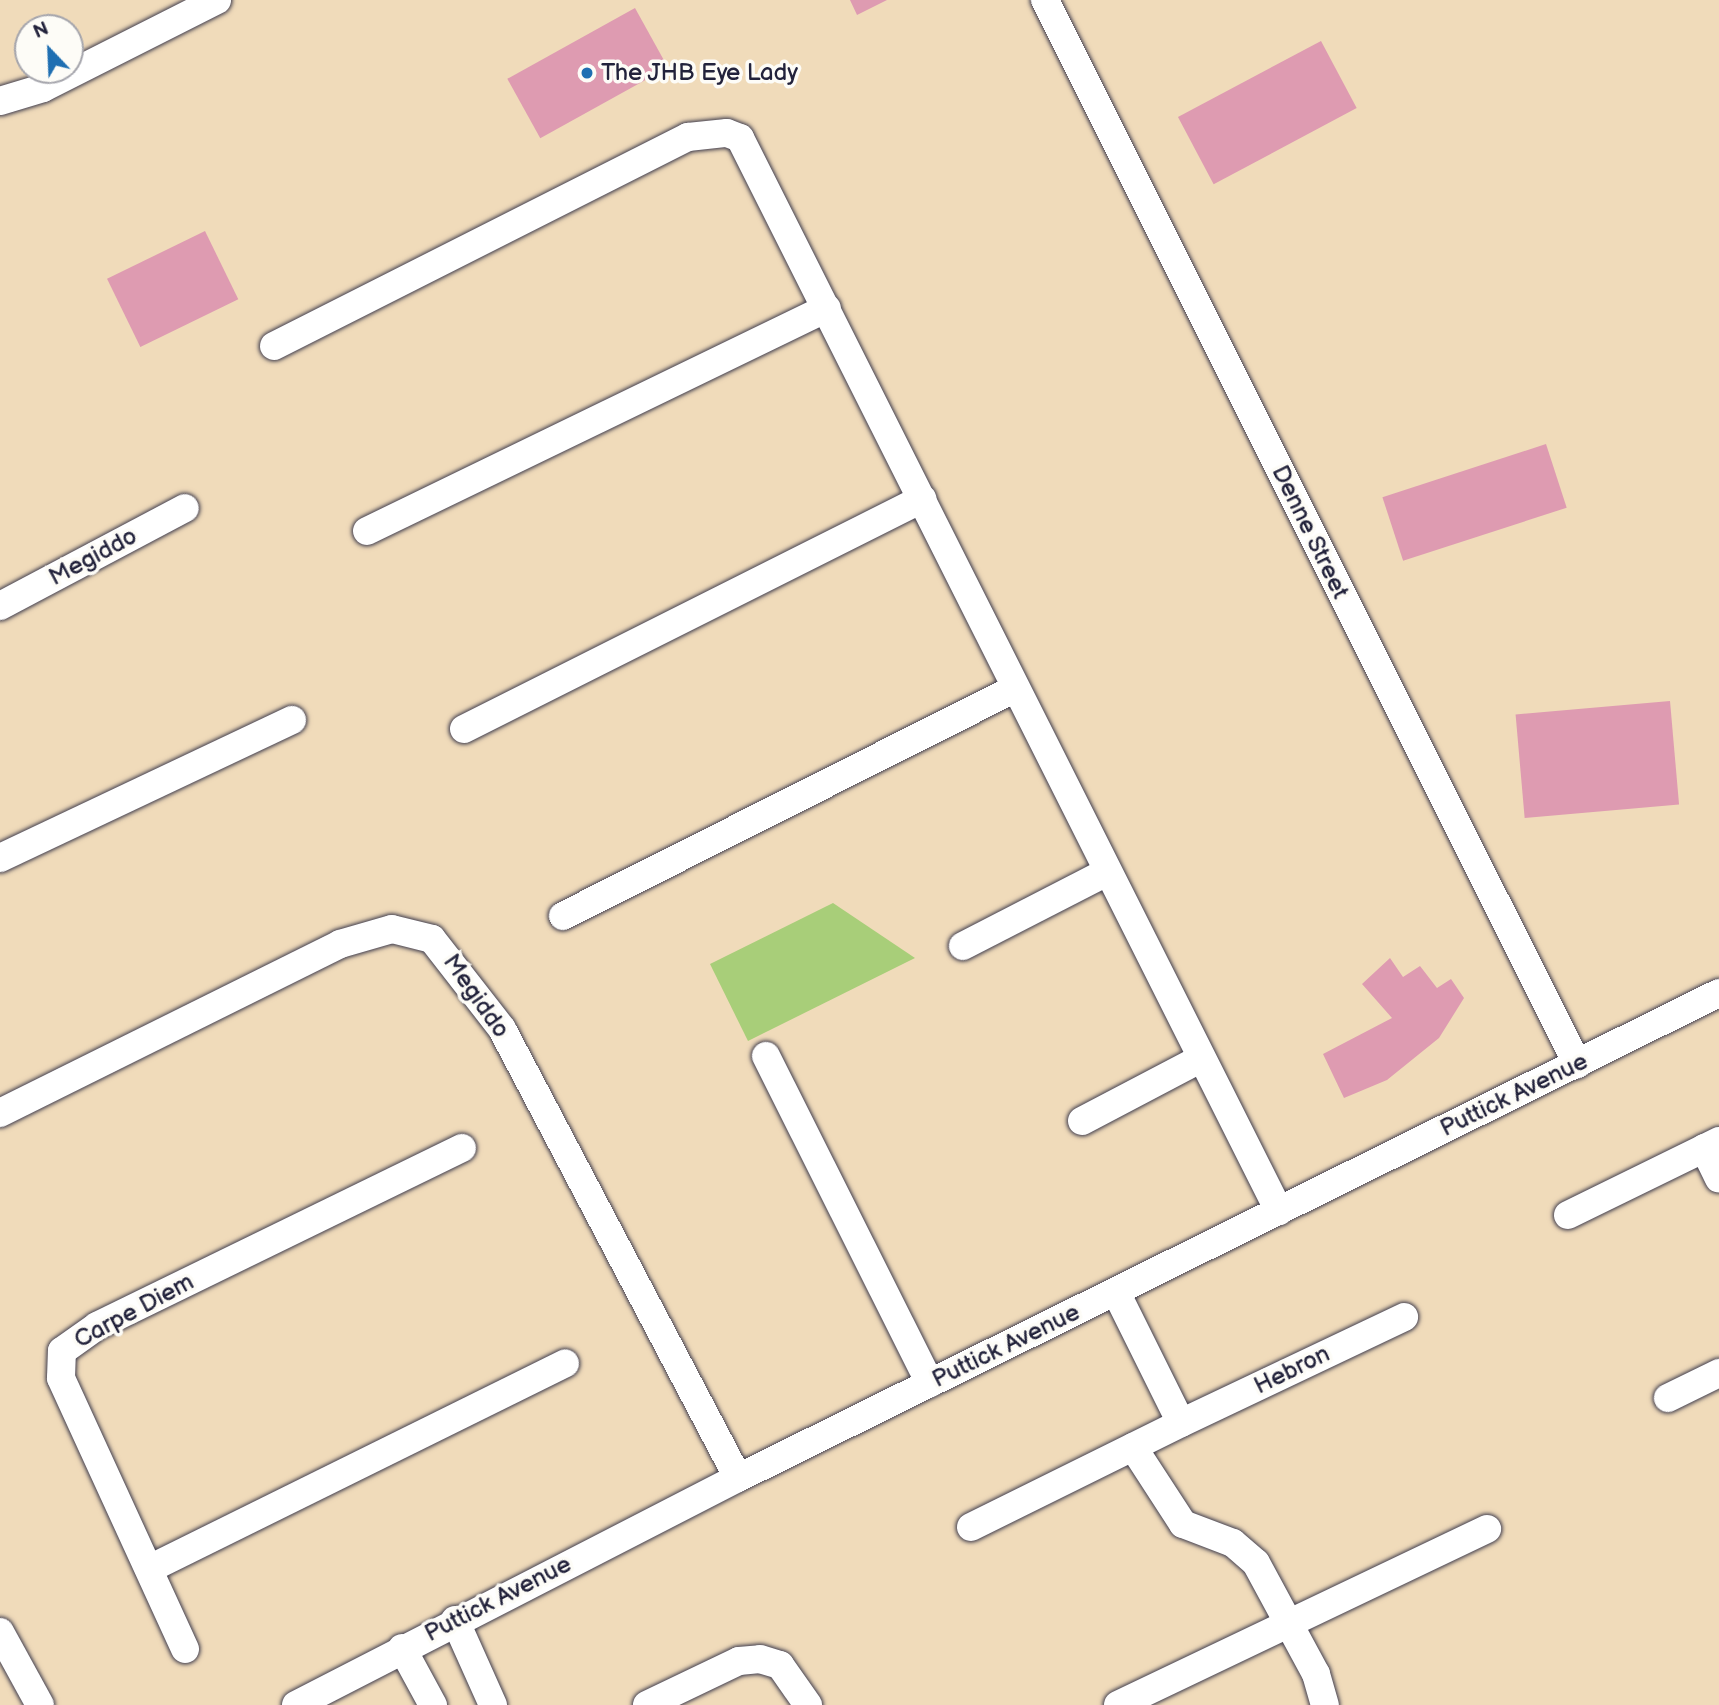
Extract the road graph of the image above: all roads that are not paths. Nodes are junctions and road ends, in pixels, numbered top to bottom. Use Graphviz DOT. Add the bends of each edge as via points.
graph roads {
  1 [pos="218,0"];
  2 [pos="1045,0"];
  3 [pos="0,101"];
  4 [pos="827,308"];
  5 [pos="274,346"];
  6 [pos="922,499"];
  7 [pos="185,508"];
  8 [pos="367,531"];
  9 [pos="0,606"];
  10 [pos="1016,688"];
  11 [pos="292,720"];
  12 [pos="464,729"];
  13 [pos="0,858"];
  14 [pos="1107,872"];
  15 [pos="563,916"];
  16 [pos="963,946"];
  17 [pos="1715,1004"];
  18 [pos="766,1056"];
  19 [pos="1200,1059"];
  20 [pos="1577,1063"];
  21 [pos="0,1113"];
  22 [pos="1082,1121"];
  23 [pos="1712,1145"];
  24 [pos="462,1148"];
  25 [pos="1719,1179"];
  26 [pos="1279,1211"];
  27 [pos="1568,1216"];
  28 [pos="1116,1292"];
  29 [pos="1404,1317"];
  30 [pos="565,1363"];
  31 [pos="1719,1373"];
  32 [pos="930,1383"];
  33 [pos="1668,1398"];
  34 [pos="1181,1423"];
  35 [pos="1133,1447"];
  36 [pos="738,1478"];
  37 [pos="971,1527"];
  38 [pos="1488,1529"];
  39 [pos="149,1569"];
  40 [pos="455,1620"];
  41 [pos="1287,1623"];
  42 [pos="0,1632"];
  43 [pos="402,1648"];
  44 [pos="184,1649"];
  45 [pos="10,1670"];
  46 [pos="40,1705"];
  47 [pos="296,1705"];
  48 [pos="433,1705"];
  49 [pos="493,1705"];
  50 [pos="647,1705"];
  51 [pos="808,1705"];
  52 [pos="1118,1705"];
  53 [pos="1325,1705"];
  1 -- 3 [label="street" via="43,88"];
  2 -- 20 [label="street, Denne Street"];
  4 -- 5 [label="street" via="747,146 727,133 709,132"];
  4 -- 6 [label="street"];
  4 -- 8 [label="street"];
  6 -- 10 [label="street"];
  6 -- 12 [label="street"];
  7 -- 9 [label="street, Megiddo"];
  10 -- 14 [label="street"];
  10 -- 15 [label="street"];
  11 -- 13 [label="street"];
  14 -- 16 [label="street"];
  14 -- 19 [label="street"];
  17 -- 20 [label="street, Puttick Avenue"];
  18 -- 32 [label="street"];
  19 -- 22 [label="street"];
  19 -- 26 [label="street"];
  20 -- 26 [label="street, Puttick Avenue"];
  21 -- 36 [label="street, Megiddo" via="364,934 392,929 432,939 502,1029"];
  23 -- 25 [label="street"];
  23 -- 27 [label="street"];
  24 -- 39 [label="street, Carpe Diem" via="81,1334 62,1351 61,1378"];
  26 -- 28 [label="street, Puttick Avenue"];
  28 -- 32 [label="street, Puttick Avenue"];
  28 -- 34 [label="street"];
  29 -- 34 [label="street, Hebron"];
  30 -- 39 [label="street"];
  31 -- 33 [label="street"];
  32 -- 36 [label="street, Puttick Avenue"];
  34 -- 35 [label="street, Hebron"];
  35 -- 37 [label="street, Hebron"];
  35 -- 41 [label="street" via="1182,1524 1233,1543 1256,1563"];
  36 -- 40 [label="street, Puttick Avenue"];
  38 -- 41 [label="street"];
  39 -- 44 [label="street, Carpe Diem"];
  40 -- 43 [label="street, Puttick Avenue"];
  40 -- 49 [label="street"];
  41 -- 52 [label="street"];
  41 -- 53 [label="street"];
  42 -- 45 [label="street"];
  43 -- 47 [label="street, Puttick Avenue"];
  43 -- 48 [label="street"];
  45 -- 46 [label="street"];
  50 -- 51 [label="street" via="738,1661 760,1659 780,1665"];
}
